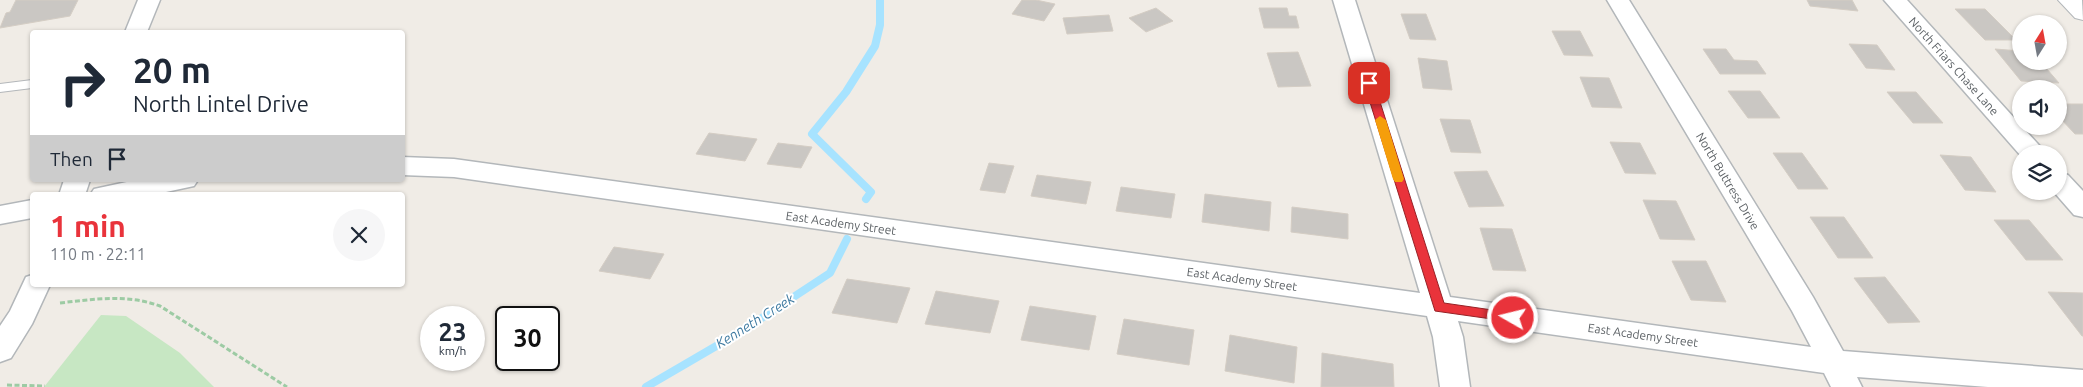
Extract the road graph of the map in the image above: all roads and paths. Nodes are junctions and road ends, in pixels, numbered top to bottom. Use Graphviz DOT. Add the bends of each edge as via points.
graph roads {
  1 [pos="149,0"];
  2 [pos="1344,0"];
  3 [pos="1618,0"];
  4 [pos="1895,0"];
  5 [pos="2069,0"];
  6 [pos="2083,13"];
  7 [pos="137,30"];
  8 [pos="30,84"];
  9 [pos="0,88"];
  10 [pos="2026,145"];
  11 [pos="405,166"];
  12 [pos="175,182"];
  13 [pos="2067,190"];
  14 [pos="120,192"];
  15 [pos="2083,208"];
  16 [pos="30,209"];
  17 [pos="0,215"];
  18 [pos="35,287"];
  19 [pos="60,303"];
  20 [pos="1440,308"];
  21 [pos="0,350"];
  22 [pos="1841,375"];
  23 [pos="2083,382"];
  24 [pos="7,385"];
  25 [pos="45,386"];
  26 [pos="287,387"];
  27 [pos="1455,387"];
  1 -- 7 [label="street"];
  2 -- 20 [label="street"];
  3 -- 22 [label="street, North Buttress Drive" via="1803,305"];
  4 -- 10 [label="street, North Friars Chase Lane"];
  5 -- 6 [label="street"];
  8 -- 9 [label="lane"];
  11 -- 20 [label="street, East Academy Street" via="454,168"];
  12 -- 14 [label="street"];
  13 -- 15 [label="street"];
  16 -- 17 [label="street"];
  18 -- 21 [label="street" via="22,316"];
  19 -- 26 [label="path" via="119,298 148,300"];
  20 -- 22 [label="street, East Academy Street"];
  20 -- 27 [label="street"];
  22 -- 23 [label="street, East Academy Street"];
  24 -- 25 [label="path"];
}
